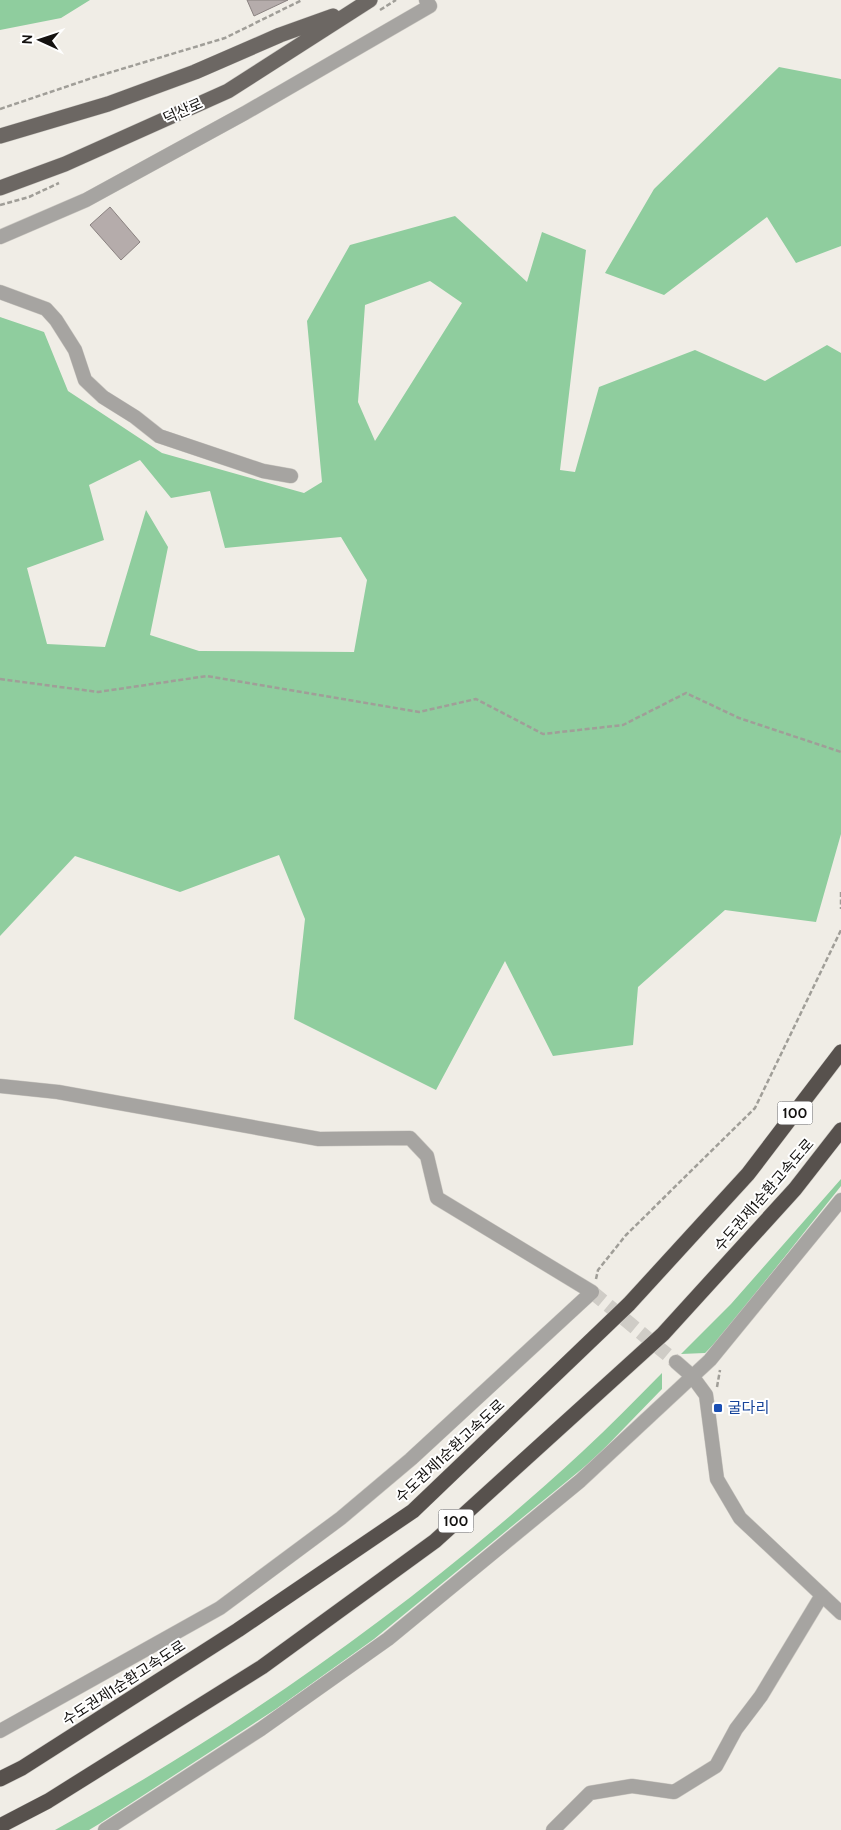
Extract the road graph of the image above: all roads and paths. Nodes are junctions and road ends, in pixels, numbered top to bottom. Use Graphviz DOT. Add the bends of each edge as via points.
graph roads {
  1 [pos="302,0"];
  2 [pos="370,0"];
  3 [pos="426,0"];
  4 [pos="354,9"];
  5 [pos="0,109"];
  6 [pos="0,136"];
  7 [pos="0,188"];
  8 [pos="0,237"];
  9 [pos="0,292"];
  10 [pos="292,476"];
  11 [pos="0,679"];
  12 [pos="841,752"];
  13 [pos="841,892"];
  14 [pos="841,909"];
  15 [pos="841,930"];
  16 [pos="841,1052"];
  17 [pos="0,1086"];
  18 [pos="841,1130"];
  19 [pos="841,1200"];
  20 [pos="592,1292"];
  21 [pos="676,1362"];
  22 [pos="692,1376"];
  23 [pos="822,1595"];
  24 [pos="841,1614"];
  25 [pos="0,1731"];
  26 [pos="0,1779"];
  27 [pos="0,1826"];
  28 [pos="105,1830"];
  29 [pos="553,1830"];
  1 -- 5 [label="path" via="225,38"];
  2 -- 4 [label="main road, 덕산로"];
  3 -- 8 [label="street" via="430,6 245,113 86,200"];
  4 -- 6 [label="main road, 덕산로" via="108,104"];
  4 -- 7 [label="main road, 덕산로" via="228,91 66,164"];
  9 -- 10 [label="street" via="46,309 74,350 85,380 103,397 159,436 263,472"];
  11 -- 12 [label="path" via="98,692 207,676 419,712 476,700 543,734 623,725 686,693 739,718"];
  13 -- 14 [label="path"];
  15 -- 20 [label="path" via="755,1108 626,1235 598,1270"];
  16 -- 26 [label="highway, 수도권제1순환고속도로 / 100" via="748,1174 629,1304 413,1511 160,1682"];
  17 -- 20 [label="street" via="58,1092 319,1139 410,1138 427,1156 437,1198"];
  18 -- 27 [label="highway, 수도권제1순환고속도로 / 100" via="795,1190 663,1334 435,1540 262,1668 48,1801"];
  19 -- 22 [label="street" via="739,1327"];
  20 -- 25 [label="street" via="411,1459 341,1518 228,1602"];
  21 -- 22 [label="street"];
  22 -- 23 [label="street" via="706,1395 717,1479 740,1518"];
  22 -- 28 [label="street" via="580,1481 388,1639 261,1729"];
  23 -- 24 [label="street"];
  23 -- 29 [label="street" via="716,1766 674,1792 632,1786 590,1792"];
}
